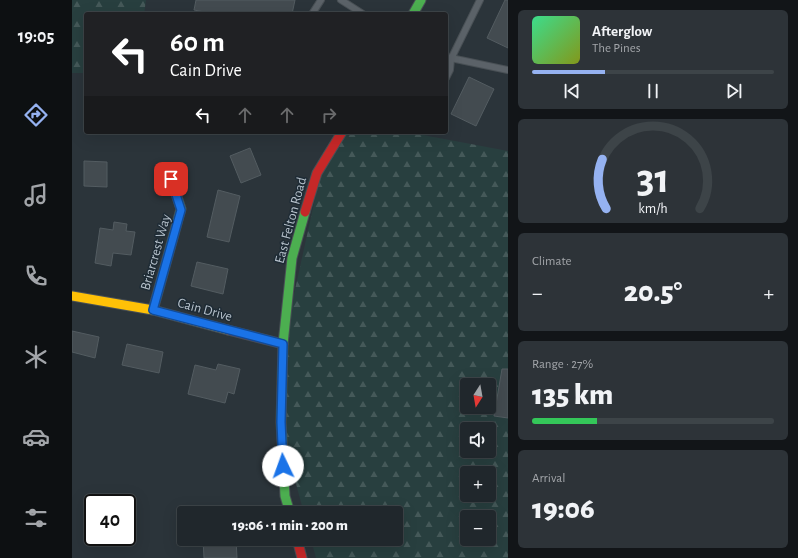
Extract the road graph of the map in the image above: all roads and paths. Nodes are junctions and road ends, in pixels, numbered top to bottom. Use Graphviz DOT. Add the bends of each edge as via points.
graph roads {
  1 [pos="321,0"];
  2 [pos="341,0"];
  3 [pos="421,0"];
  4 [pos="480,0"];
  5 [pos="313,12"];
  6 [pos="360,12"];
  7 [pos="414,12"];
  8 [pos="448,58"];
  9 [pos="508,70"];
  10 [pos="448,74"];
  11 [pos="341,134"];
  12 [pos="171,179"];
  13 [pos="72,296"];
  14 [pos="153,310"];
  15 [pos="283,344"];
  16 [pos="288,506"];
  17 [pos="299,546"];
  18 [pos="302,558"];
  1 -- 5 [label="lane"];
  2 -- 6 [label="lane"];
  3 -- 7 [label="street"];
  4 -- 8 [label="lane"];
  8 -- 9 [label="lane"];
  8 -- 10 [label="lane"];
  11 -- 15 [label="street, East Felton Road" via="317,173 292,258"];
  12 -- 14 [label="street, Briarcrest Way" via="181,210"];
  13 -- 14 [label="street, Cain Drive"];
  14 -- 15 [label="street, Cain Drive"];
  15 -- 16 [label="street, East Felton Road" via="281,422 285,496"];
  17 -- 18 [label="street"];
}
